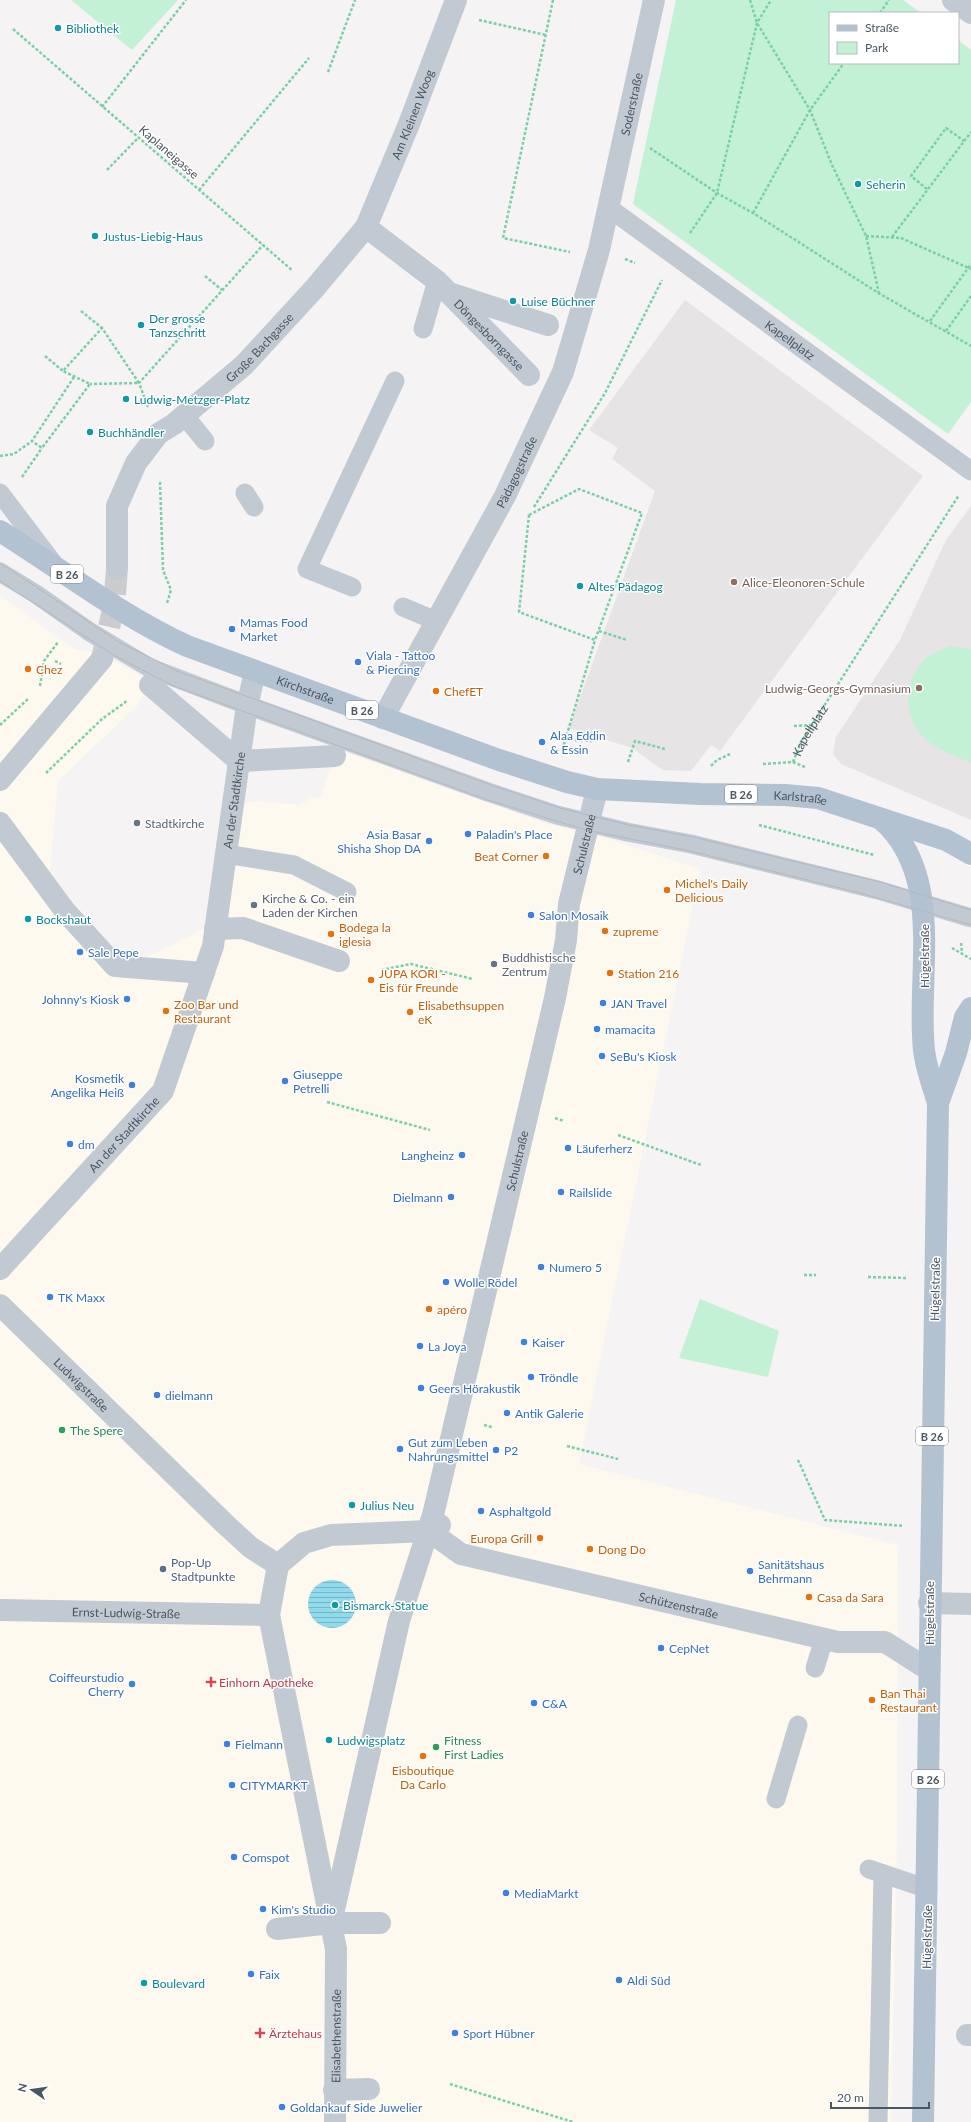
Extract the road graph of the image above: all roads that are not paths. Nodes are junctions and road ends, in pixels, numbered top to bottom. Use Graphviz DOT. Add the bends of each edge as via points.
graph roads {
  1 [pos="456,0"];
  2 [pos="654,0"];
  3 [pos="953,0"];
  4 [pos="971,13"];
  5 [pos="609,208"];
  6 [pos="366,227"];
  7 [pos="444,287"];
  8 [pos="548,325"];
  9 [pos="423,329"];
  10 [pos="529,375"];
  11 [pos="395,381"];
  12 [pos="184,415"];
  13 [pos="206,441"];
  14 [pos="971,471"];
  15 [pos="0,493"];
  16 [pos="0,531"];
  17 [pos="55,565"];
  18 [pos="116,569"];
  19 [pos="0,572"];
  20 [pos="352,587"];
  21 [pos="403,607"];
  22 [pos="436,621"];
  23 [pos="102,659"];
  24 [pos="255,671"];
  25 [pos="150,685"];
  26 [pos="246,712"];
  27 [pos="383,718"];
  28 [pos="335,756"];
  29 [pos="239,761"];
  30 [pos="0,780"];
  31 [pos="597,789"];
  32 [pos="881,819"];
  33 [pos="0,823"];
  34 [pos="588,823"];
  35 [pos="225,854"];
  36 [pos="971,854"];
  37 [pos="347,892"];
  38 [pos="923,903"];
  39 [pos="971,918"];
  40 [pos="215,929"];
  41 [pos="339,961"];
  42 [pos="204,973"];
  43 [pos="971,1008"];
  44 [pos="938,1103"];
  45 [pos="0,1269"];
  46 [pos="0,1305"];
  47 [pos="435,1528"];
  48 [pos="278,1565"];
  49 [pos="929,1603"];
  50 [pos="971,1604"];
  51 [pos="0,1610"];
  52 [pos="261,1614"];
  53 [pos="824,1639"];
  54 [pos="815,1668"];
  55 [pos="929,1670"];
  56 [pos="798,1725"];
  57 [pos="776,1799"];
  58 [pos="928,1889"];
  59 [pos="331,1923"];
  60 [pos="380,1923"];
  61 [pos="277,1929"];
  62 [pos="369,2089"];
  63 [pos="334,2090"];
  64 [pos="335,2122"];
  65 [pos="878,2122"];
  66 [pos="923,2122"];
  1 -- 6 [label="street, Am Kleinen Woog" via="409,124"];
  2 -- 5 [label="street, Soderstraße"];
  3 -- 4 [label="street"];
  5 -- 14 [label="lane, Kapellplatz"];
  5 -- 22 [label="street, Pädagogstraße" via="562,372 505,496"];
  6 -- 7 [label="street, Döngesborngasse"];
  6 -- 12 [label="street, Große Bachgasse" via="314,289 244,365"];
  7 -- 8 [label="street, Döngesborngasse"];
  7 -- 9 [label="lane"];
  7 -- 10 [label="street, Döngesborngasse"];
  11 -- 20 [label="lane" via="307,569"];
  12 -- 13 [label="lane"];
  12 -- 18 [label="street, Große Bachgasse" via="158,434 136,463 118,506"];
  15 -- 17 [label="lane"];
  16 -- 17 [label="main road, B 26"];
  17 -- 24 [label="main road, Kirchstraße / B 26" via="133,618 187,646"];
  19 -- 26 [label="lane" via="132,658"];
  21 -- 22 [label="lane"];
  22 -- 27 [label="street, Pädagogstraße"];
  23 -- 30 [label="street"];
  24 -- 26 [label="street, An der Stadtkirche"];
  24 -- 27 [label="main road, Kirchstraße / B 26"];
  25 -- 29 [label="street"];
  26 -- 29 [label="street, An der Stadtkirche"];
  26 -- 34 [label="lane" via="517,803"];
  27 -- 31 [label="main road, Kirchstraße / B 26" via="535,772"];
  28 -- 29 [label="street"];
  29 -- 35 [label="street, An der Stadtkirche"];
  31 -- 32 [label="main road, Karlstraße / B 26" via="818,798"];
  31 -- 34 [label="street, Schulstraße"];
  32 -- 36 [label="main road, Karlstraße" via="946,840"];
  32 -- 38 [label="main road, Hügelstraße / B 26" via="894,829 907,852"];
  33 -- 42 [label="street" via="65,911 115,966"];
  34 -- 38 [label="lane" via="691,844"];
  34 -- 47 [label="street, Schulstraße" via="569,904 566,940 555,998"];
  35 -- 37 [label="lane" via="294,865"];
  35 -- 40 [label="street, An der Stadtkirche"];
  38 -- 39 [label="lane"];
  38 -- 44 [label="main road, Hügelstraße / B 26" via="924,1051"];
  40 -- 41 [label="street" via="243,928"];
  40 -- 42 [label="street, An der Stadtkirche" via="213,946"];
  42 -- 45 [label="street, An der Stadtkirche" via="163,1091"];
  43 -- 44 [label="main road, Hügelstraße"];
  44 -- 49 [label="main road, Hügelstraße / B 26"];
  46 -- 48 [label="street, Ludwigstraße" via="250,1547"];
  47 -- 48 [label="street" via="331,1535 304,1543"];
  47 -- 53 [label="street, Schützenstraße" via="461,1554"];
  47 -- 59 [label="street" via="399,1621"];
  48 -- 52 [label="street"];
  49 -- 50 [label="street"];
  49 -- 55 [label="main road, Hügelstraße / B 26"];
  51 -- 52 [label="street, Ernst-Ludwig-Straße"];
  52 -- 59 [label="street"];
  53 -- 54 [label="lane"];
  53 -- 55 [label="street, Schützenstraße" via="838,1642 885,1642"];
  55 -- 58 [label="main road, Hügelstraße / B 26"];
  56 -- 57 [label="lane"];
  58 -- 65 [label="lane" via="876,1872"];
  58 -- 66 [label="main road, Hügelstraße / B 26"];
  59 -- 60 [label="street"];
  59 -- 61 [label="street"];
  59 -- 63 [label="street, Elisabethenstraße" via="336,1949"];
  62 -- 63 [label="street"];
  63 -- 64 [label="street, Elisabethenstraße"];
}
